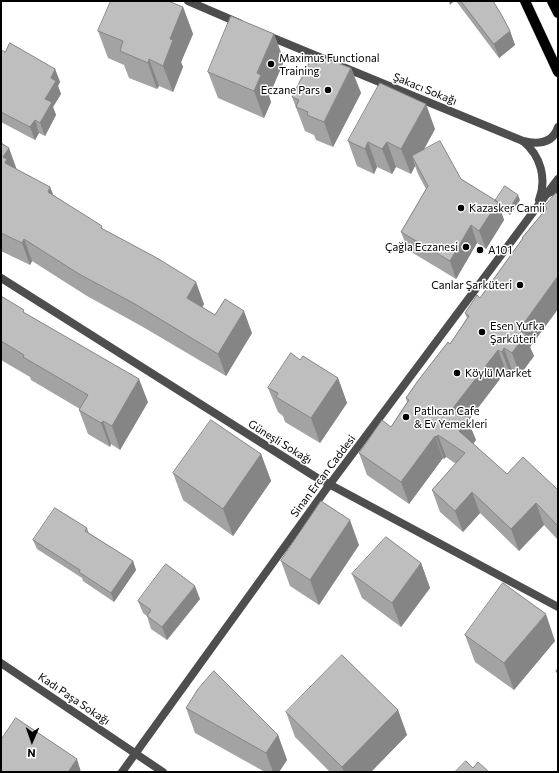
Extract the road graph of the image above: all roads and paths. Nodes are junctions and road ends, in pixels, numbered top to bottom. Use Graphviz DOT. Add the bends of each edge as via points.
graph roads {
  1 [pos="188,1"];
  2 [pos="525,1"];
  3 [pos="552,1"];
  4 [pos="558,13"];
  5 [pos="558,72"];
  6 [pos="558,127"];
  7 [pos="524,141"];
  8 [pos="558,179"];
  9 [pos="558,190"];
  10 [pos="545,196"];
  11 [pos="538,205"];
  12 [pos="1,278"];
  13 [pos="329,485"];
  14 [pos="558,607"];
  15 [pos="1,663"];
  16 [pos="135,752"];
  17 [pos="122,772"];
  18 [pos="152,772"];
  19 [pos="163,772"];
  1 -- 7 [label="street, Şakacı Sokağı"];
  2 -- 5 [label="main road"];
  3 -- 4 [label="main road"];
  6 -- 7 [label="street" via="552,138 546,142"];
  7 -- 11 [label="street" via="533,151 542,170 543,186"];
  8 -- 10 [label="street, Sinan Ercan Caddesi"];
  9 -- 10 [label="street, Sinan Ercan Caddesi"];
  10 -- 11 [label="street, Sinan Ercan Caddesi"];
  11 -- 13 [label="street, Sinan Ercan Caddesi"];
  12 -- 13 [label="street, Güneşli Sokağı"];
  13 -- 14 [label="street, Güneşli Sokağı"];
  13 -- 16 [label="street, Sinan Ercan Caddesi"];
  15 -- 16 [label="street, Kadı Paşa Sokağı"];
  16 -- 17 [label="street, Sinan Ercan Caddesi"];
  16 -- 18 [label="street, Kadı Paşa Sokağı"];
  16 -- 19 [label="street, Kadı Paşa Sokağı"];
}
